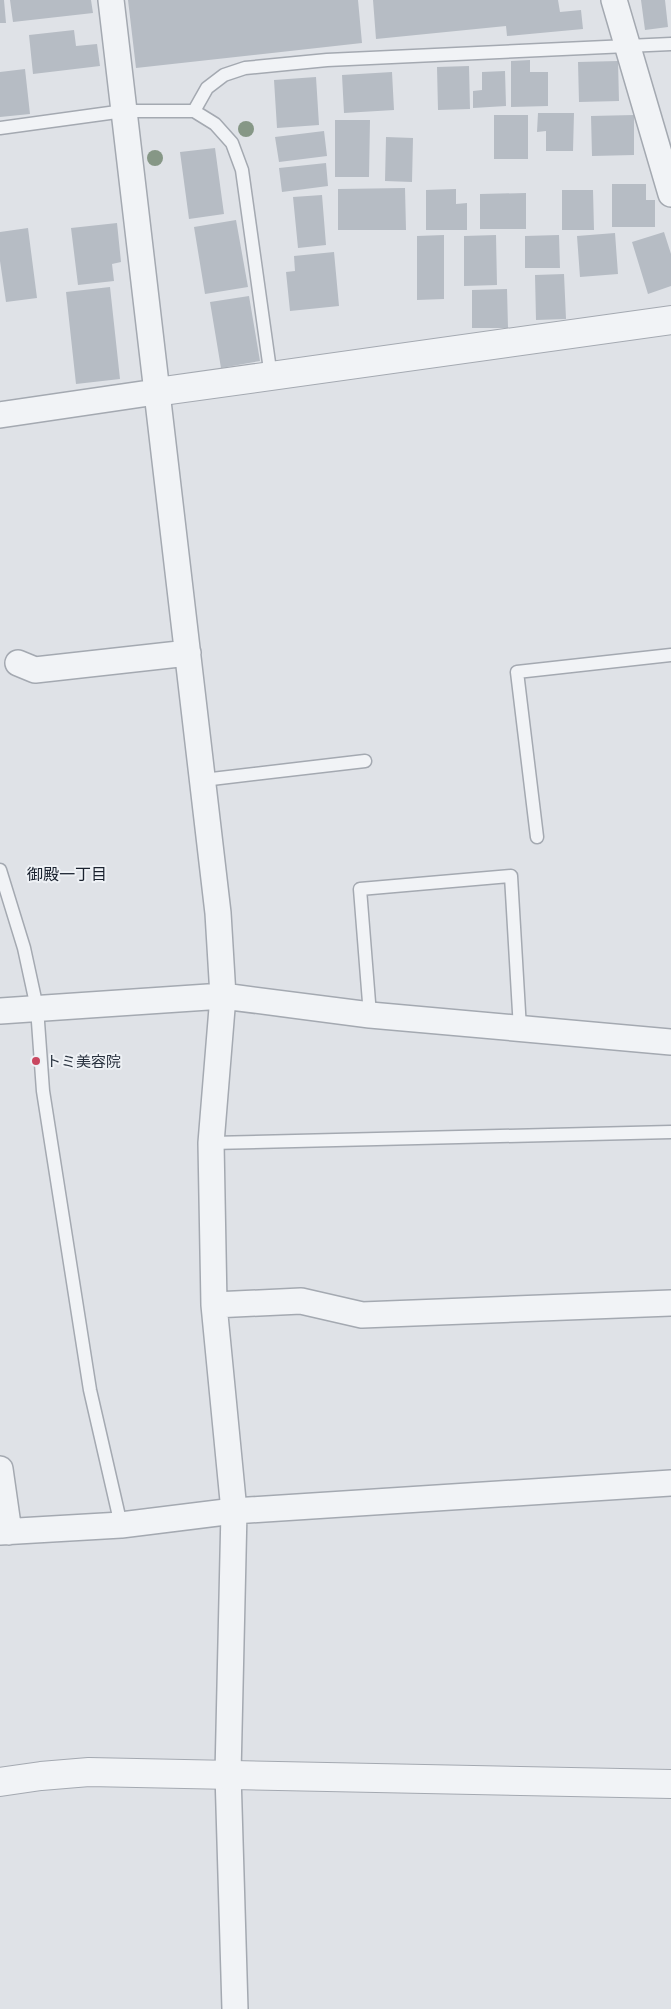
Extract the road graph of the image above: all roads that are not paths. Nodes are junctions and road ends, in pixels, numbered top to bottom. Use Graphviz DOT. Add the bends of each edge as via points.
graph roads {
  1 [pos="111,0"];
  2 [pos="614,0"];
  3 [pos="671,44"];
  4 [pos="628,47"];
  5 [pos="194,110"];
  6 [pos="124,111"];
  7 [pos="0,128"];
  8 [pos="671,194"];
  9 [pos="671,320"];
  10 [pos="271,377"];
  11 [pos="156,392"];
  12 [pos="0,415"];
  13 [pos="188,653"];
  14 [pos="671,656"];
  15 [pos="18,664"];
  16 [pos="365,761"];
  17 [pos="202,780"];
  18 [pos="537,837"];
  19 [pos="0,870"];
  20 [pos="223,996"];
  21 [pos="37,1008"];
  22 [pos="0,1011"];
  23 [pos="370,1016"];
  24 [pos="520,1029"];
  25 [pos="671,1042"];
  26 [pos="671,1132"];
  27 [pos="211,1143"];
  28 [pos="671,1303"];
  29 [pos="214,1305"];
  30 [pos="0,1469"];
  31 [pos="671,1483"];
  32 [pos="234,1511"];
  33 [pos="122,1525"];
  34 [pos="4,1532"];
  35 [pos="228,1774"];
  36 [pos="0,1782"];
  37 [pos="671,1784"];
  38 [pos="235,2009"];
  1 -- 6 [label="street"];
  2 -- 4 [label="street"];
  3 -- 4 [label="lane"];
  4 -- 5 [label="lane" via="327,60 245,68 224,75 208,88"];
  4 -- 8 [label="street"];
  5 -- 6 [label="lane"];
  5 -- 10 [label="lane" via="215,124 232,143 242,170"];
  6 -- 7 [label="lane"];
  6 -- 11 [label="street"];
  9 -- 10 [label="street"];
  10 -- 11 [label="street"];
  11 -- 12 [label="street"];
  11 -- 13 [label="street"];
  13 -- 15 [label="street" via="35,670"];
  13 -- 17 [label="street"];
  14 -- 18 [label="lane" via="517,672"];
  16 -- 17 [label="lane"];
  17 -- 20 [label="street" via="218,913"];
  19 -- 21 [label="lane" via="24,948"];
  20 -- 21 [label="street"];
  20 -- 23 [label="street"];
  20 -- 27 [label="street"];
  21 -- 22 [label="street"];
  21 -- 33 [label="lane" via="43,1091 90,1390"];
  23 -- 24 [label="street"];
  23 -- 24 [label="lane" via="360,889 510,876"];
  24 -- 25 [label="street"];
  26 -- 27 [label="lane"];
  27 -- 29 [label="street"];
  28 -- 29 [label="street" via="362,1315 301,1301"];
  29 -- 32 [label="street"];
  30 -- 34 [label="street"];
  31 -- 32 [label="street"];
  32 -- 33 [label="street"];
  32 -- 35 [label="street"];
  33 -- 34 [label="street"];
  35 -- 36 [label="street" via="89,1772"];
  35 -- 37 [label="street"];
  35 -- 38 [label="street"];
}
